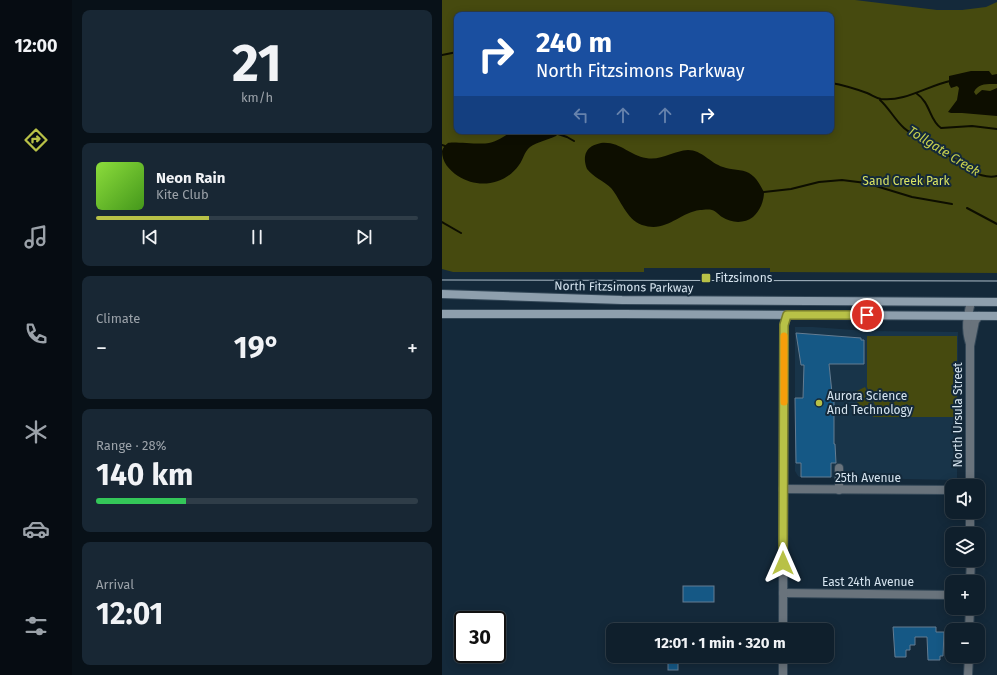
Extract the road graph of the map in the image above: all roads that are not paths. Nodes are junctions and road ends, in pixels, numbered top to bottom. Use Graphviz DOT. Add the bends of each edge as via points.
graph roads {
  1 [pos="442,294"];
  2 [pos="971,302"];
  3 [pos="997,302"];
  4 [pos="442,314"];
  5 [pos="787,315"];
  6 [pos="967,316"];
  7 [pos="979,316"];
  8 [pos="997,316"];
  9 [pos="970,345"];
  10 [pos="839,468"];
  11 [pos="970,479"];
  12 [pos="783,489"];
  13 [pos="839,490"];
  14 [pos="945,490"];
  15 [pos="783,593"];
  16 [pos="945,595"];
  17 [pos="783,623"];
  18 [pos="783,663"];
  19 [pos="969,663"];
  20 [pos="782,675"];
  21 [pos="968,675"];
  1 -- 2 [label="main road, North Fitzsimons Parkway" via="622,300"];
  2 -- 3 [label="main road, North Fitzsimons Parkway"];
  2 -- 6 [label="street, North Ursula Street"];
  4 -- 5 [label="main road"];
  5 -- 6 [label="main road"];
  5 -- 12 [label="street" via="784,325"];
  6 -- 7 [label="main road"];
  6 -- 9 [label="street, North Ursula Street" via="966,332"];
  7 -- 8 [label="main road"];
  7 -- 9 [label="street, North Ursula Street" via="975,322"];
  9 -- 11 [label="street, North Ursula Street"];
  10 -- 13 [label="street"];
  12 -- 13 [label="street, 25th Avenue"];
  12 -- 15 [label="street"];
  13 -- 14 [label="street, 25th Avenue"];
  15 -- 16 [label="street, East 24th Avenue"];
  15 -- 17 [label="street"];
  18 -- 20 [label="street"];
  19 -- 21 [label="street"];
}
